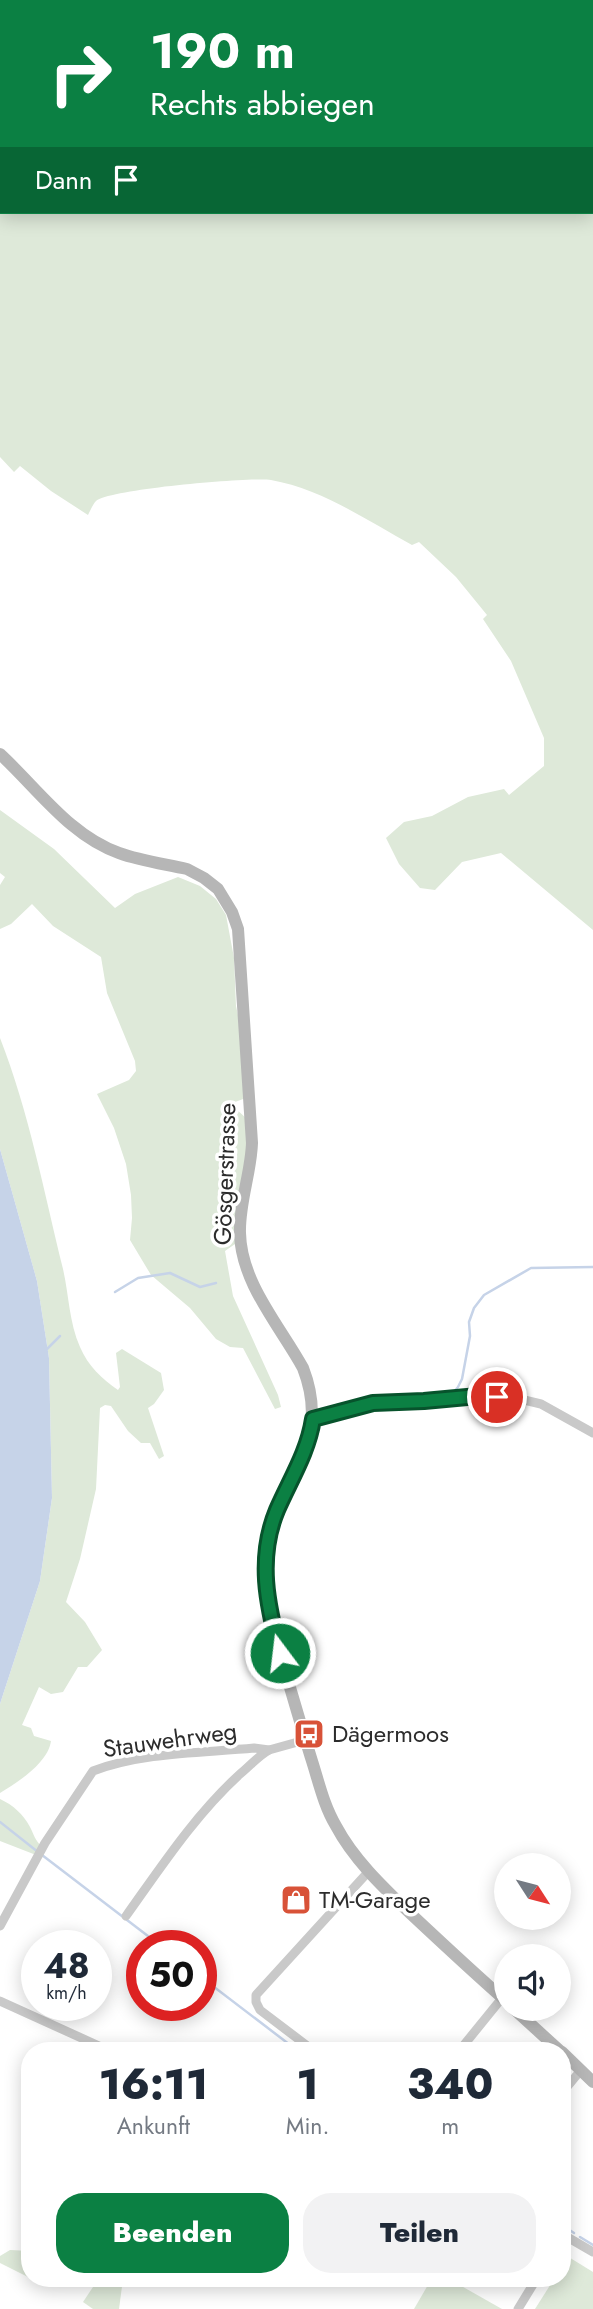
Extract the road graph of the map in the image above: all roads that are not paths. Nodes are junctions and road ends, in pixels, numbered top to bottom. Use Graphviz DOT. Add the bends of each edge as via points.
graph roads {
  1 [pos="0,754"];
  2 [pos="313,1419"];
  3 [pos="593,1433"];
  4 [pos="305,1740"];
  5 [pos="269,1750"];
  6 [pos="369,1871"];
  7 [pos="126,1916"];
  8 [pos="0,1926"];
  9 [pos="494,1991"];
  10 [pos="0,2001"];
  11 [pos="494,2011"];
  12 [pos="526,2021"];
  13 [pos="90,2042"];
  14 [pos="302,2042"];
  15 [pos="467,2042"];
  16 [pos="547,2042"];
  17 [pos="571,2062"];
  18 [pos="581,2070"];
  19 [pos="571,2082"];
  20 [pos="593,2082"];
  21 [pos="571,2240"];
  22 [pos="593,2252"];
  23 [pos="531,2287"];
  24 [pos="518,2309"];
  1 -- 2 [label="main road, Gösgerstrasse" via="91,839 120,854 197,874 218,889 236,920 251,1143 241,1250 247,1273 303,1368 312,1394"];
  2 -- 3 [label="street" via="373,1403 487,1396 541,1404"];
  2 -- 4 [label="main road, Gösgerstrasse" via="307,1446 271,1527 265,1570 267,1603"];
  4 -- 5 [label="street, Stauwehrweg"];
  4 -- 6 [label="main road, Gösgerstrasse" via="327,1808 346,1843"];
  5 -- 7 [label="street" via="207,1808"];
  5 -- 8 [label="street, Stauwehrweg" via="147,1758 93,1771 45,1843"];
  6 -- 9 [label="main road, Gösgerstrasse"];
  6 -- 14 [label="street" via="256,1995 260,2010"];
  10 -- 13 [label="street"];
  11 -- 15 [label="street"];
  12 -- 16 [label="main road"];
  17 -- 18 [label="main road"];
  18 -- 19 [label="street"];
  18 -- 20 [label="main road"];
  21 -- 22 [label="street"];
  23 -- 24 [label="street"];
}
